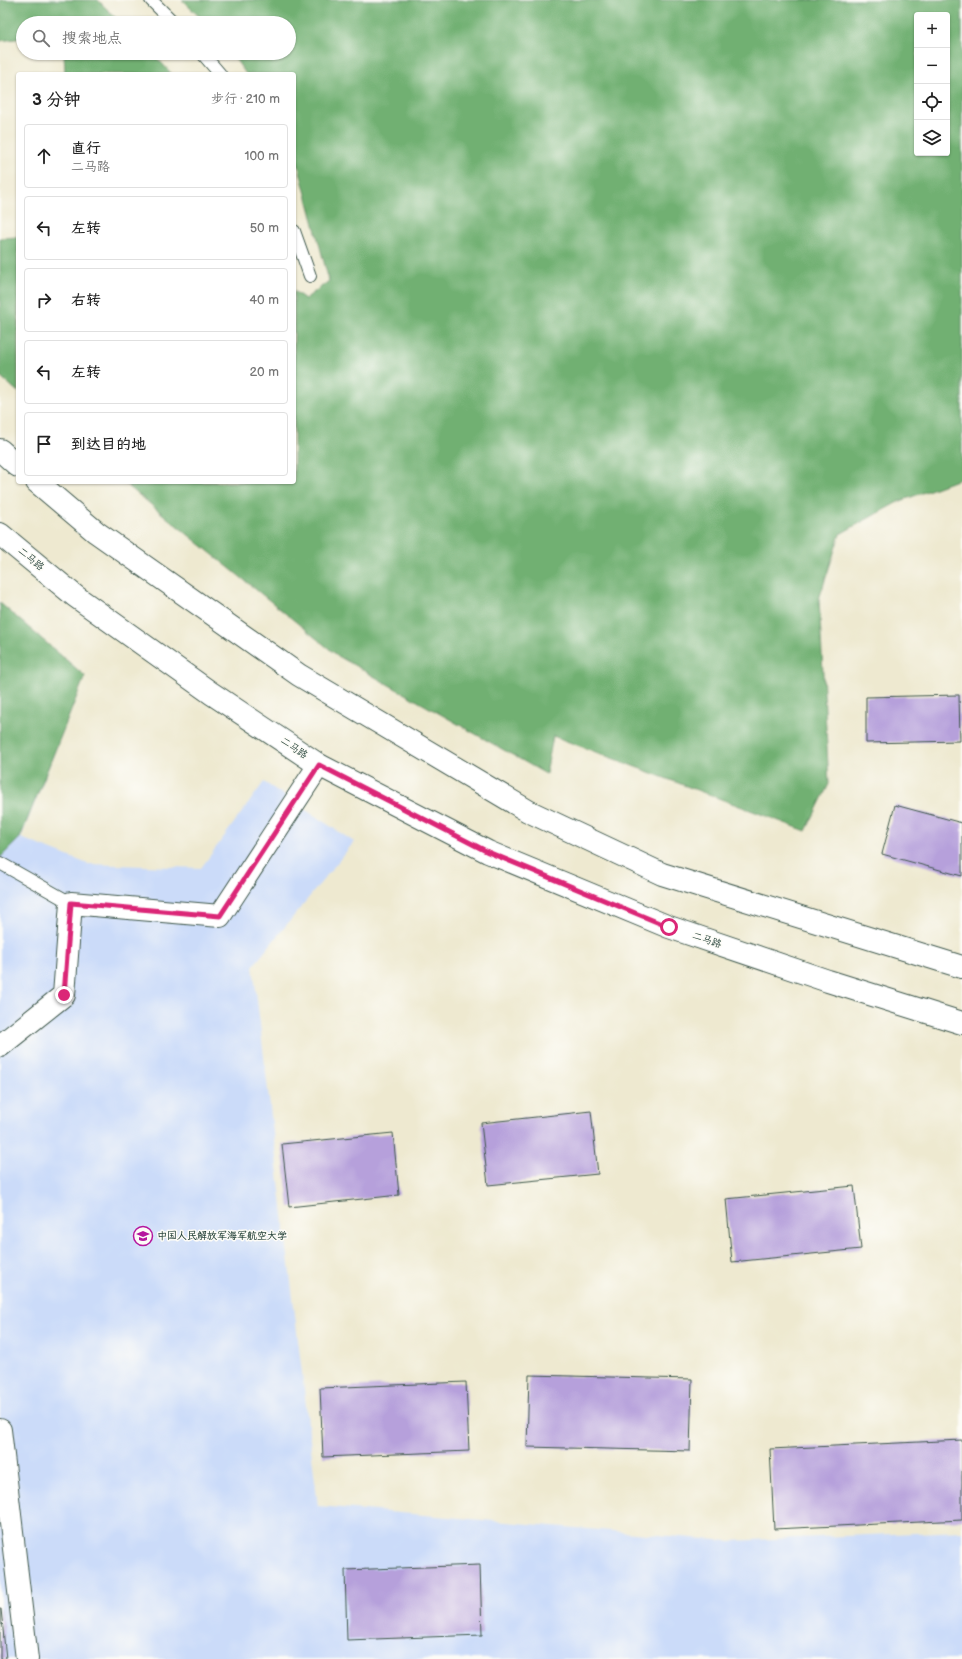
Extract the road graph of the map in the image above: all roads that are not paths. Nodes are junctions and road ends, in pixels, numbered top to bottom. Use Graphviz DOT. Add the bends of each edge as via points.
graph roads {
  1 [pos="151,0"];
  2 [pos="167,16"];
  3 [pos="208,60"];
  4 [pos="218,72"];
  5 [pos="296,237"];
  6 [pos="310,276"];
  7 [pos="0,450"];
  8 [pos="16,464"];
  9 [pos="39,484"];
  10 [pos="0,534"];
  11 [pos="319,765"];
  12 [pos="0,863"];
  13 [pos="71,903"];
  14 [pos="962,967"];
  15 [pos="962,1023"];
  16 [pos="0,1046"];
  17 [pos="0,1430"];
  18 [pos="27,1659"];
  1 -- 2 [label="lane"];
  3 -- 4 [label="lane"];
  5 -- 6 [label="lane"];
  7 -- 8 [label="main road"];
  9 -- 14 [label="main road" via="96,532 299,675 528,811 662,874"];
  10 -- 11 [label="main road, 二马路" via="75,596 211,693"];
  11 -- 13 [label="main road" via="220,916"];
  11 -- 15 [label="main road, 二马路" via="488,852 669,927"];
  12 -- 13 [label="lane"];
  13 -- 16 [label="main road" via="64,995"];
  17 -- 18 [label="main road"];
}
